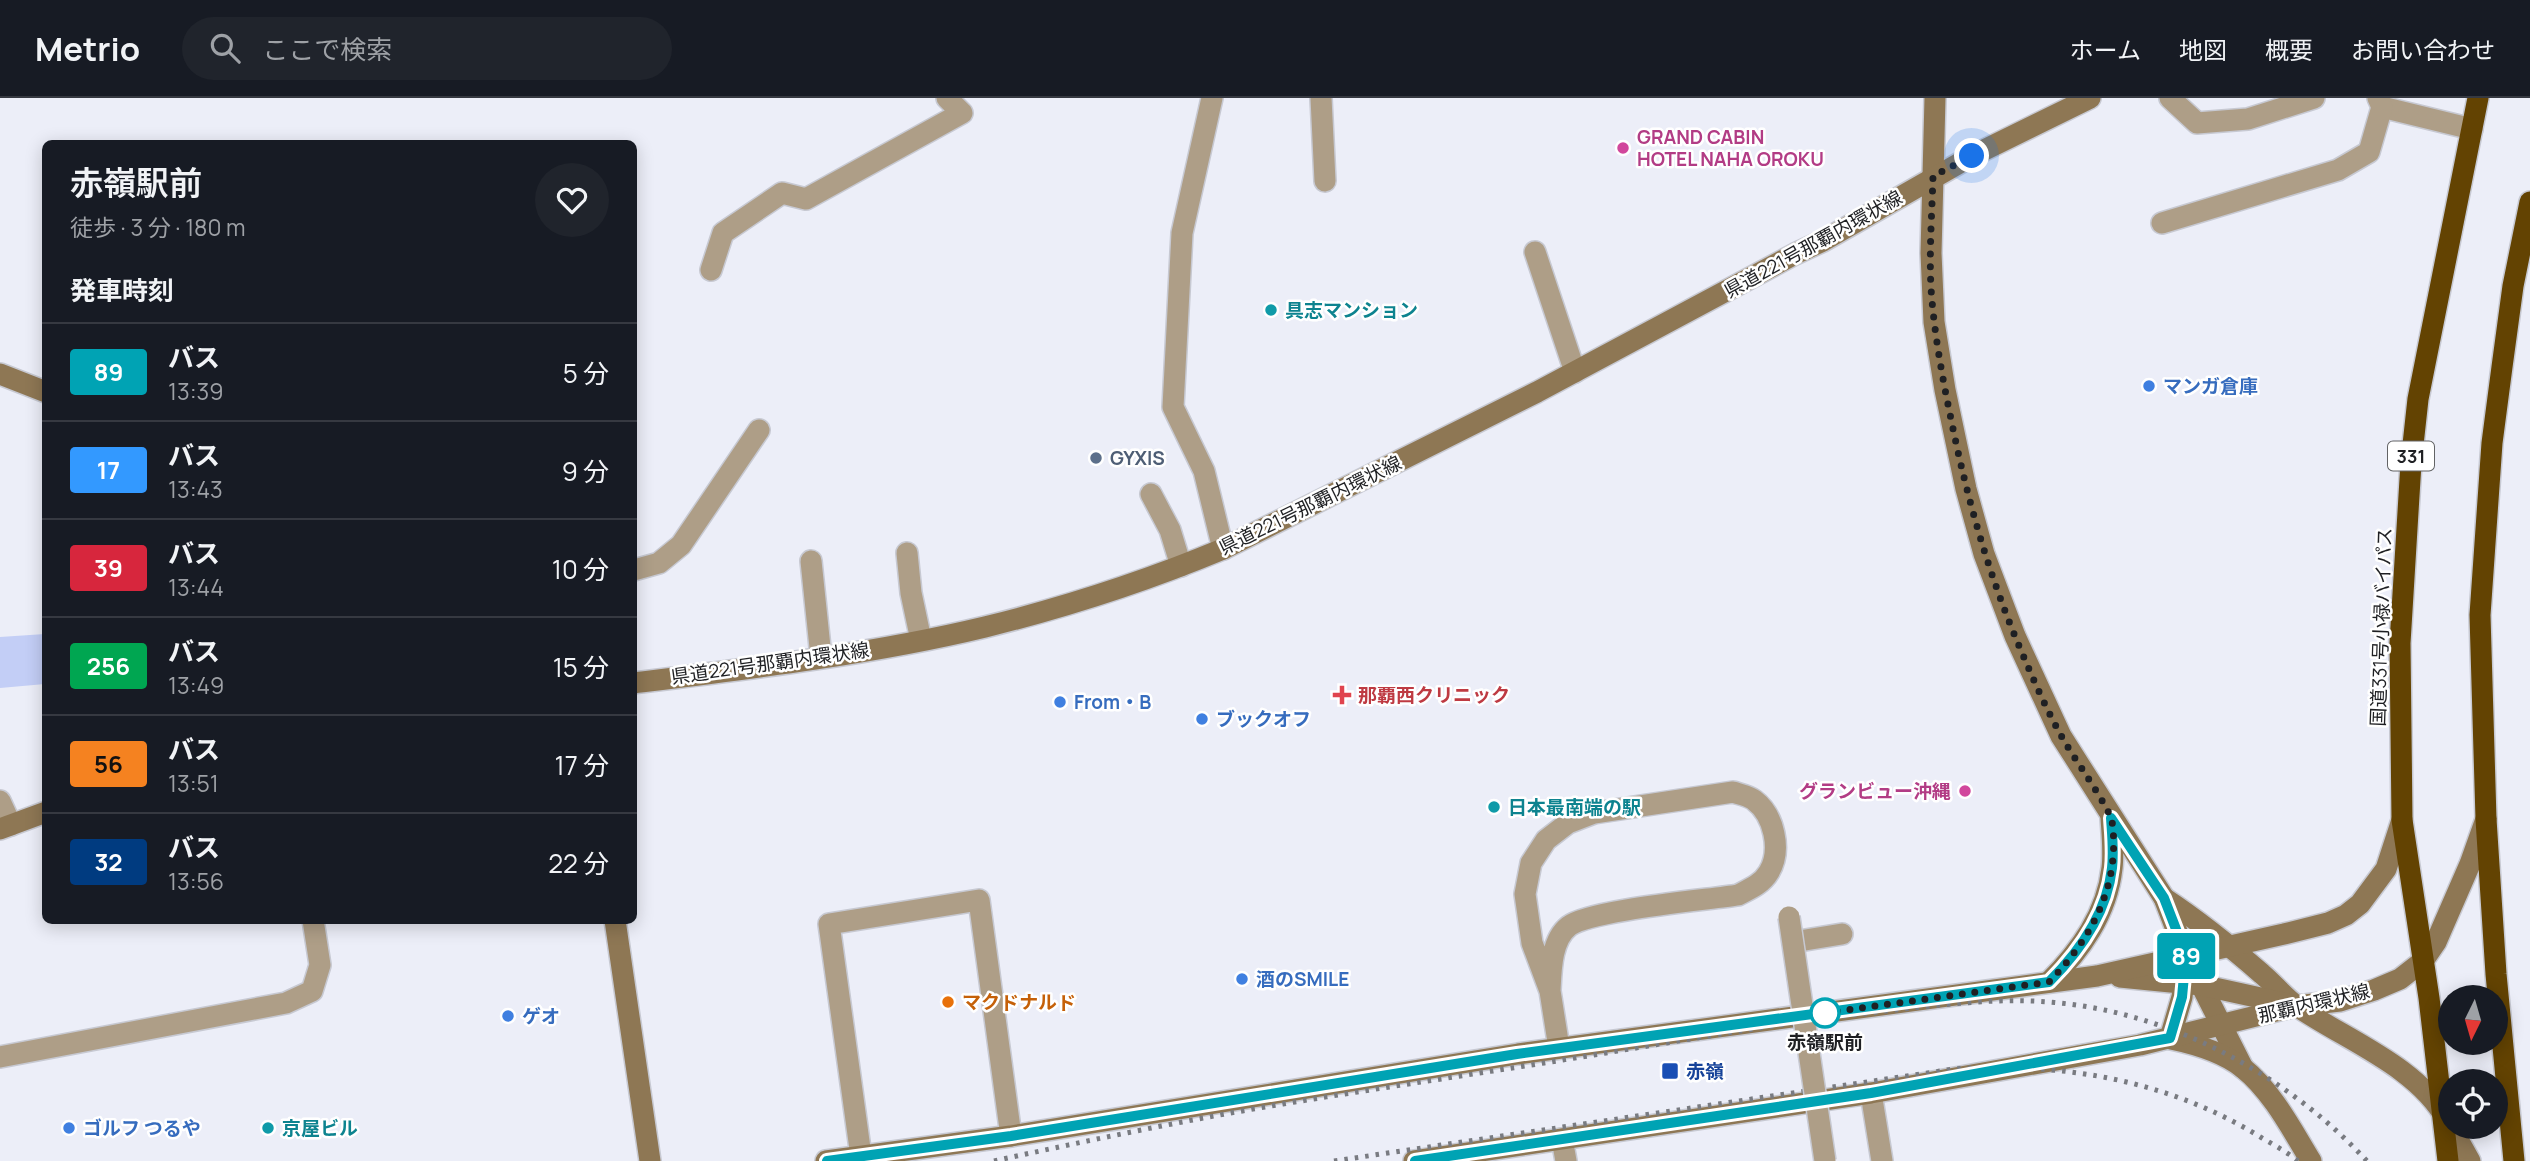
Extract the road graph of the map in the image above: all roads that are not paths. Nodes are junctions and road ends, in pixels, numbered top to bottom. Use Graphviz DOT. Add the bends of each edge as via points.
graph roads {
  1 [pos="947,98"];
  2 [pos="1212,98"];
  3 [pos="1321,98"];
  4 [pos="1935,98"];
  5 [pos="2090,98"];
  6 [pos="2170,98"];
  7 [pos="2314,98"];
  8 [pos="2478,98"];
  9 [pos="2380,102"];
  10 [pos="2472,129"];
  11 [pos="1933,176"];
  12 [pos="1325,181"];
  13 [pos="2530,202"];
  14 [pos="2162,223"];
  15 [pos="1535,253"];
  16 [pos="711,270"];
  17 [pos="1575,372"];
  18 [pos="0,374"];
  19 [pos="42,390"];
  20 [pos="759,430"];
  21 [pos="1151,494"];
  22 [pos="1223,549"];
  23 [pos="907,553"];
  24 [pos="811,561"];
  25 [pos="1181,566"];
  26 [pos="637,569"];
  27 [pos="921,640"];
  28 [pos="821,657"];
  29 [pos="637,683"];
  30 [pos="0,802"];
  31 [pos="42,814"];
  32 [pos="2111,818"];
  33 [pos="2486,819"];
  34 [pos="2402,820"];
  35 [pos="6,827"];
  36 [pos="2164,898"];
  37 [pos="1789,918"];
  38 [pos="314,924"];
  39 [pos="616,924"];
  40 [pos="1842,934"];
  41 [pos="1793,942"];
  42 [pos="2230,946"];
  43 [pos="2186,955"];
  44 [pos="2423,961"];
  45 [pos="2097,976"];
  46 [pos="2049,982"];
  47 [pos="2193,984"];
  48 [pos="1550,991"];
  49 [pos="2296,1006"];
  50 [pos="2220,1025"];
  51 [pos="2170,1038"];
  52 [pos="1559,1048"];
  53 [pos="0,1057"];
  54 [pos="2243,1068"];
  55 [pos="2439,1069"];
  56 [pos="1871,1093"];
  57 [pos="2438,1112"];
  58 [pos="1877,1127"];
  59 [pos="1011,1136"];
  60 [pos="1562,1139"];
  61 [pos="2447,1139"];
  62 [pos="2457,1139"];
  63 [pos="861,1156"];
  64 [pos="650,1161"];
  65 [pos="826,1161"];
  66 [pos="1415,1161"];
  67 [pos="1566,1161"];
  68 [pos="1825,1161"];
  69 [pos="1870,1161"];
  70 [pos="1882,1161"];
  71 [pos="2311,1161"];
  72 [pos="2448,1161"];
  73 [pos="2470,1161"];
  74 [pos="2514,1161"];
  1 -- 16 [label="street" via="961,113 806,199 782,194 723,233"];
  2 -- 22 [label="street" via="1182,233 1173,407 1204,471"];
  3 -- 12 [label="street"];
  4 -- 11 [label="main road"];
  5 -- 11 [label="main road, 県道221号那覇内環状線"];
  6 -- 7 [label="street" via="2197,123 2248,119"];
  8 -- 10 [label="highway, 国道331号小禄バイパス / 331"];
  9 -- 10 [label="street"];
  9 -- 14 [label="street" via="2370,152 2337,170"];
  10 -- 34 [label="highway, 国道331号小禄バイパス / 331" via="2418,399 2411,463 2400,643"];
  11 -- 17 [label="main road, 県道221号那覇内環状線" via="1823,241"];
  11 -- 32 [label="main road" via="1934,323 1975,522 1995,587 2036,686"];
  13 -- 33 [label="highway" via="2498,392 2480,615"];
  15 -- 17 [label="street"];
  17 -- 22 [label="main road, 県道221号那覇内環状線"];
  18 -- 19 [label="main road"];
  20 -- 26 [label="street" via="681,545 659,563"];
  21 -- 25 [label="street" via="1170,530"];
  22 -- 25 [label="main road, 県道221号那覇内環状線"];
  23 -- 27 [label="street"];
  24 -- 28 [label="street"];
  25 -- 27 [label="main road, 県道221号那覇内環状線" via="998,623"];
  27 -- 28 [label="main road, 県道221号那覇内環状線"];
  28 -- 29 [label="main road, 県道221号那覇内環状線"];
  30 -- 35 [label="street"];
  31 -- 35 [label="main road"];
  32 -- 36 [label="main road"];
  32 -- 46 [label="main road" via="2113,867 2098,918 2072,959"];
  33 -- 44 [label="main road, 那覇内環状線" via="2449,915"];
  33 -- 74 [label="highway"];
  34 -- 42 [label="main road" via="2386,869 2360,904 2328,923"];
  34 -- 44 [label="highway, 国道331号小禄バイパス / 331"];
  36 -- 42 [label="main road"];
  36 -- 43 [label="main road"];
  37 -- 41 [label="street, bridge"];
  38 -- 53 [label="street" via="320,965 312,990 286,1003"];
  39 -- 64 [label="main road"];
  40 -- 41 [label="street"];
  41 -- 68 [label="street, bridge"];
  42 -- 43 [label="main road"];
  42 -- 49 [label="main road"];
  43 -- 45 [label="main road"];
  43 -- 47 [label="main road"];
  44 -- 49 [label="main road, 那覇内環状線" via="2400,979 2374,990 2340,1001"];
  44 -- 55 [label="highway, 国道331号小禄バイパス / 331"];
  45 -- 46 [label="main road"];
  45 -- 47 [label="main road"];
  46 -- 52 [label="main road"];
  47 -- 49 [label="main road"];
  47 -- 50 [label="main road"];
  47 -- 51 [label="main road"];
  48 -- 48 [label="street" via="1532,943 1525,894 1531,863 1545,841 1568,823 1594,813 1733,792 1753,799 1768,815 1776,850 1770,871 1758,885 1738,895 1605,914 1570,925 1560,937 1552,961"];
  48 -- 52 [label="street"];
  49 -- 50 [label="main road, 那覇内環状線"];
  49 -- 57 [label="main road" via="2407,1076"];
  50 -- 51 [label="main road, 那覇内環状線"];
  50 -- 54 [label="main road"];
  51 -- 54 [label="main road" via="2215,1052"];
  51 -- 56 [label="main road"];
  52 -- 59 [label="main road"];
  54 -- 71 [label="main road" via="2277,1107"];
  56 -- 58 [label="street"];
  56 -- 60 [label="main road"];
  58 -- 69 [label="street"];
  58 -- 70 [label="street"];
  59 -- 63 [label="main road"];
  59 -- 63 [label="street" via="979,900 829,924"];
  60 -- 66 [label="main road"];
  60 -- 67 [label="street"];
  61 -- 72 [label="highway, 国道331号小禄バイパス / 331"];
  62 -- 73 [label="main road"];
  63 -- 65 [label="main road"];
}
